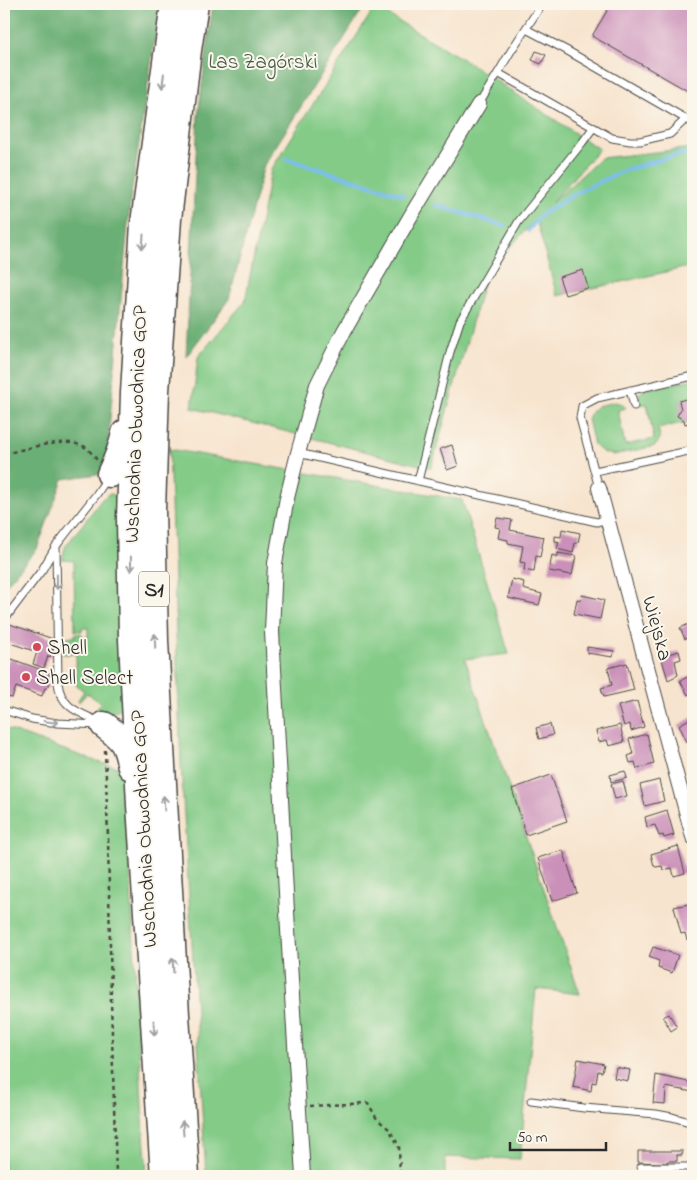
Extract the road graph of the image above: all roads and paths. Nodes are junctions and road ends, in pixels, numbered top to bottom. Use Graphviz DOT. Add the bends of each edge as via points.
graph roads {
  1 [pos="9,4"];
  2 [pos="174,4"];
  3 [pos="195,4"];
  4 [pos="542,4"];
  5 [pos="4,29"];
  6 [pos="526,29"];
  7 [pos="498,73"];
  8 [pos="478,104"];
  9 [pos="690,121"];
  10 [pos="593,128"];
  11 [pos="693,376"];
  12 [pos="630,390"];
  13 [pos="134,393"];
  14 [pos="634,406"];
  15 [pos="693,450"];
  16 [pos="298,453"];
  17 [pos="4,454"];
  18 [pos="595,471"];
  19 [pos="110,474"];
  20 [pos="418,481"];
  21 [pos="598,488"];
  22 [pos="607,519"];
  23 [pos="56,546"];
  24 [pos="4,620"];
  25 [pos="4,710"];
  26 [pos="104,725"];
  27 [pos="140,805"];
  28 [pos="693,837"];
  29 [pos="298,1097"];
  30 [pos="531,1101"];
  31 [pos="693,1123"];
  32 [pos="641,1167"];
  33 [pos="693,1167"];
  34 [pos="116,1176"];
  35 [pos="164,1176"];
  36 [pos="186,1176"];
  37 [pos="303,1176"];
  38 [pos="400,1176"];
  1 -- 5 [label="path"];
  2 -- 13 [label="highway, Wschodnia Obwodnica GOP / S1, one-way" via="144,223"];
  36 -- 3 [label="highway, Wschodnia Obwodnica GOP / S1, one-way" via="158,700 152,510 156,390 168,219"];
  4 -- 6 [label="lane"];
  6 -- 7 [label="lane"];
  6 -- 9 [label="lane"];
  7 -- 8 [label="lane"];
  7 -- 10 [label="lane"];
  8 -- 16 [label="street" via="344,331 317,385"];
  9 -- 10 [label="lane" via="670,134 640,141 612,138"];
  10 -- 20 [label="lane" via="519,221 460,321"];
  11 -- 12 [label="lane"];
  12 -- 14 [label="lane"];
  12 -- 18 [label="lane" via="597,398 582,406 580,418"];
  13 -- 19 [label="highway" via="121,449"];
  13 -- 27 [label="highway, Wschodnia Obwodnica GOP / S1, one-way" via="130,518"];
  15 -- 18 [label="lane"];
  16 -- 20 [label="lane"];
  16 -- 29 [label="street" via="274,563 272,632"];
  17 -- 19 [label="path" via="66,442 85,446"];
  18 -- 21 [label="lane"];
  19 -- 23 [label="lane"];
  20 -- 22 [label="lane" via="597,522"];
  21 -- 22 [label="street, Wiejska"];
  22 -- 28 [label="street, Wiejska"];
  23 -- 24 [label="lane"];
  23 -- 26 [label="lane, one-way" via="59,693 64,702"];
  25 -- 26 [label="lane, one-way" via="57,723"];
  26 -- 27 [label="highway" via="125,744"];
  26 -- 34 [label="path"];
  27 -- 35 [label="highway, Wschodnia Obwodnica GOP / S1, one-way"];
  29 -- 37 [label="street"];
  29 -- 38 [label="path" via="307,1096 308,1106 368,1102 399,1146"];
  30 -- 31 [label="lane" via="656,1114"];
  32 -- 33 [label="lane"];
}
